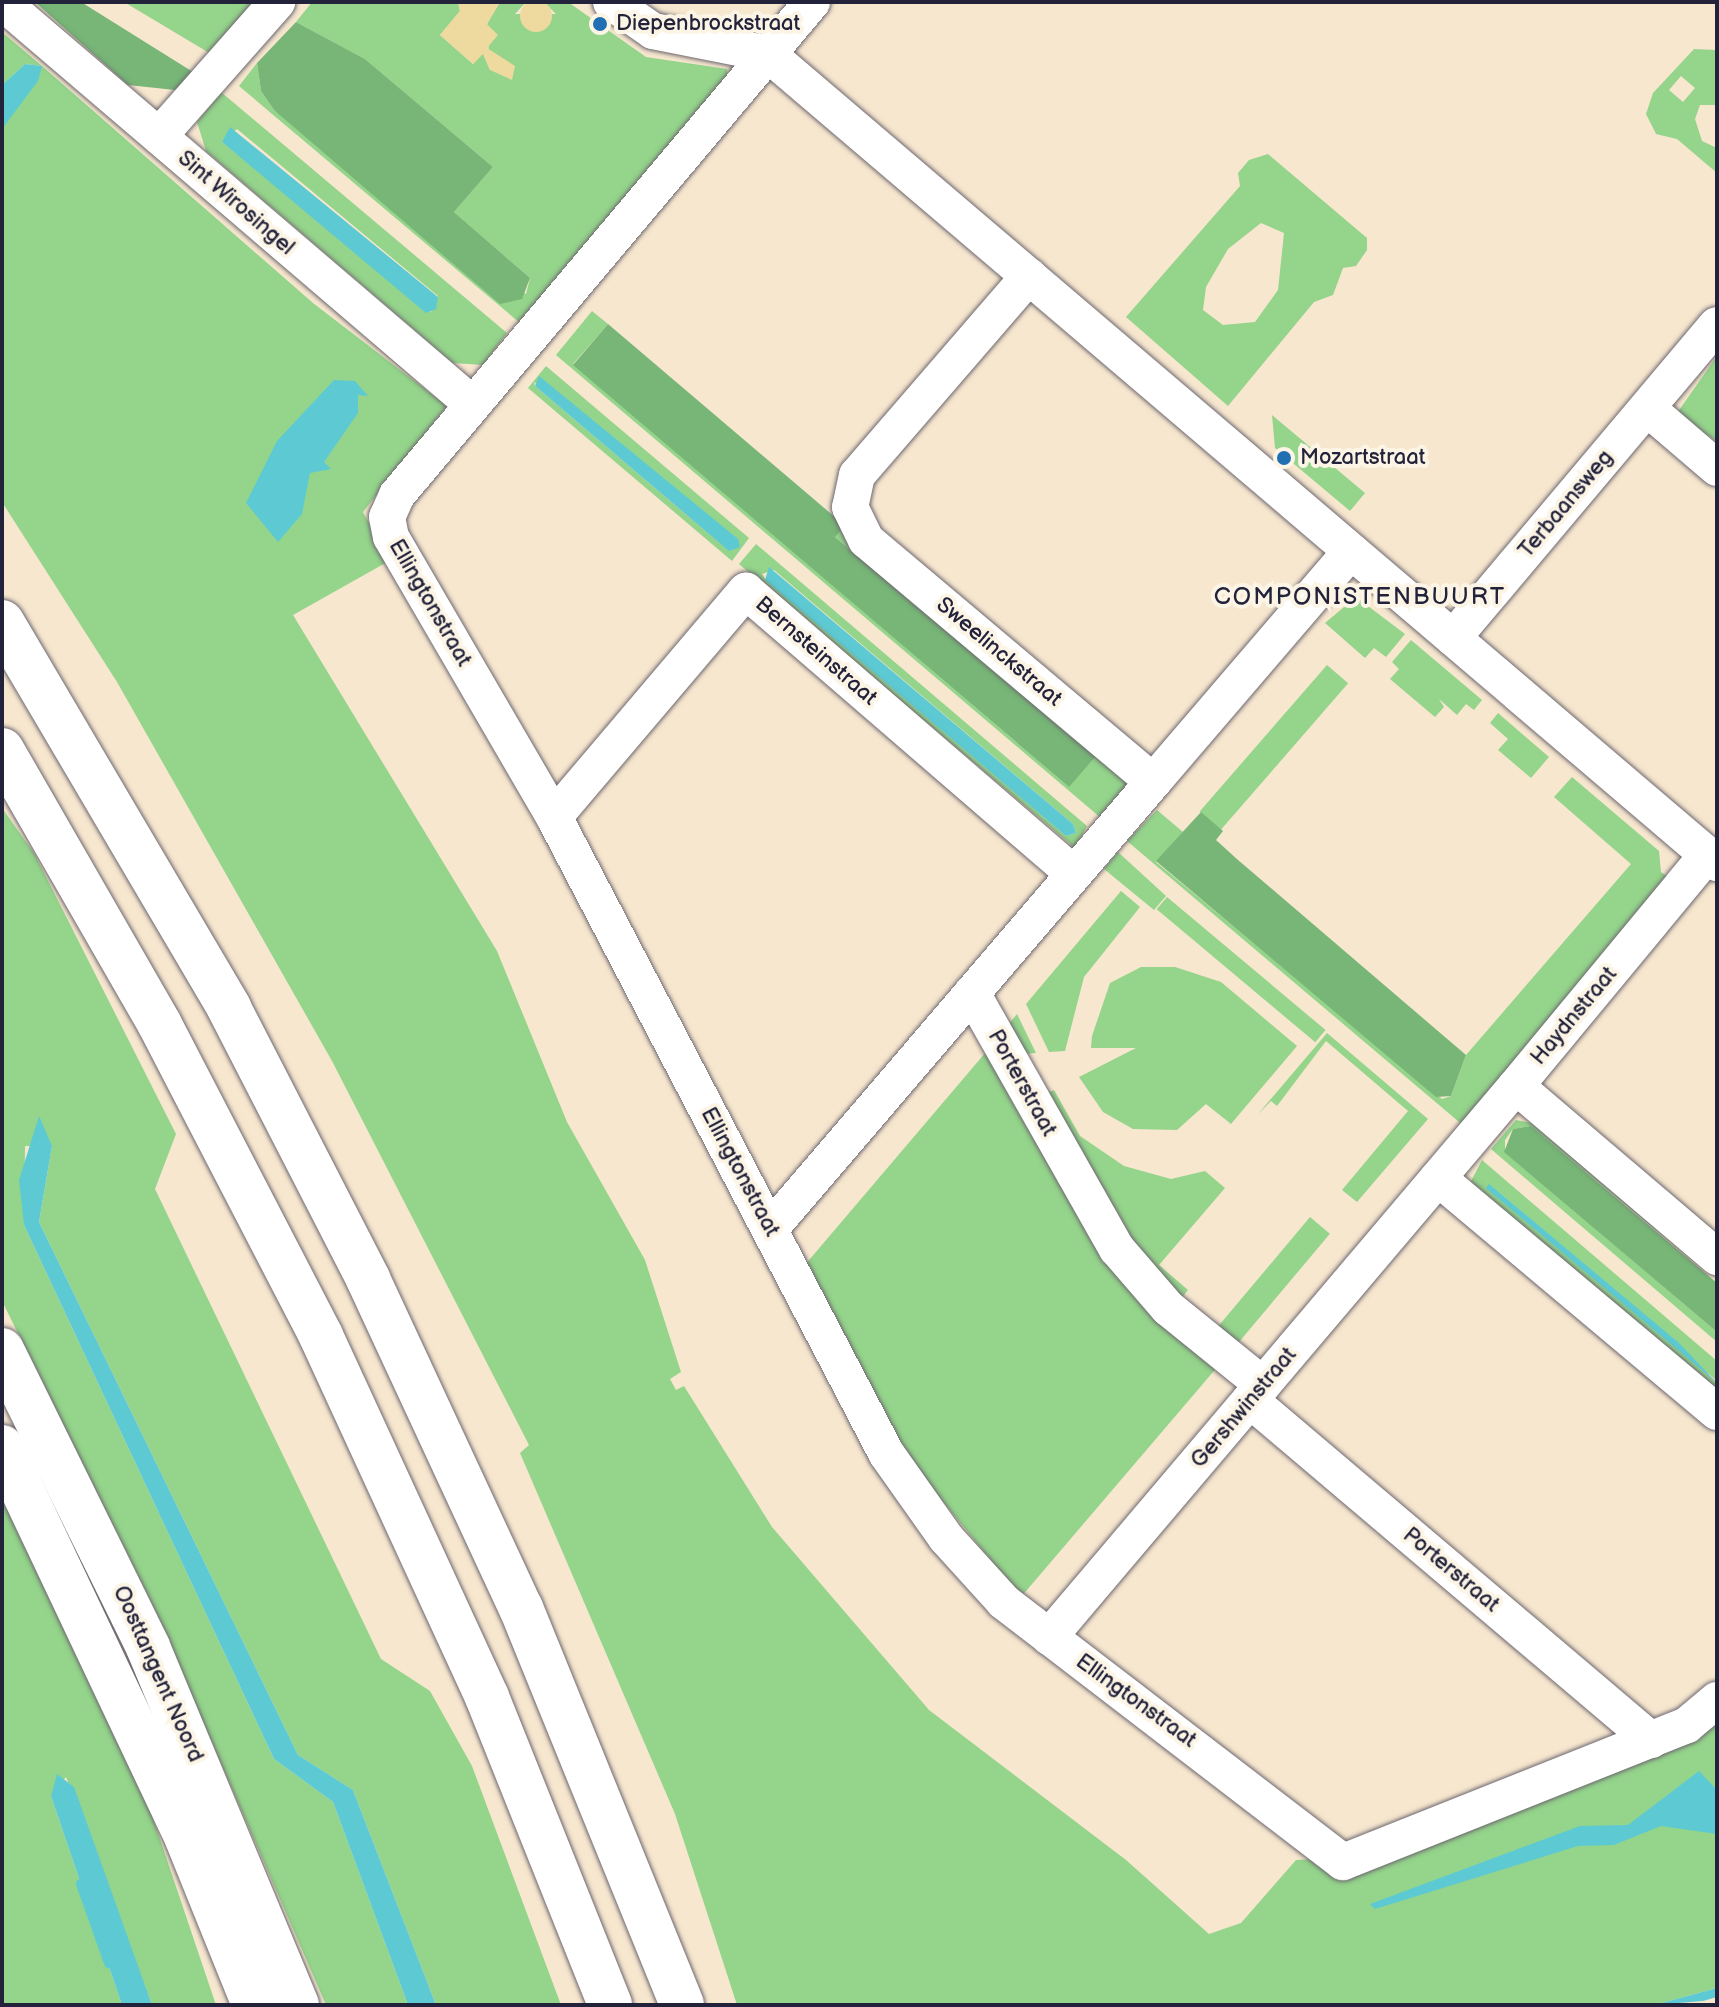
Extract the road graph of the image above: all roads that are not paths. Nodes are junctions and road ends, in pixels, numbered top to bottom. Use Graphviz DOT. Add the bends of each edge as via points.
graph roads {
  1 [pos="2,2"];
  2 [pos="277,2"];
  3 [pos="611,2"];
  4 [pos="812,2"];
  5 [pos="768,54"];
  6 [pos="159,136"];
  7 [pos="1029,276"];
  8 [pos="1717,325"];
  9 [pos="471,403"];
  10 [pos="1647,408"];
  11 [pos="1717,468"];
  12 [pos="1351,551"];
  13 [pos="2,622"];
  14 [pos="1453,638"];
  15 [pos="2,750"];
  16 [pos="1153,782"];
  17 [pos="554,817"];
  18 [pos="1712,859"];
  19 [pos="1074,874"];
  20 [pos="972,993"];
  21 [pos="1516,1086"];
  22 [pos="1438,1178"];
  23 [pos="770,1229"];
  24 [pos="1717,1257"];
  25 [pos="2,1350"];
  26 [pos="1256,1393"];
  27 [pos="1717,1412"];
  28 [pos="2,1447"];
  29 [pos="1049,1637"];
  30 [pos="1717,1700"];
  31 [pos="1651,1740"];
  32 [pos="254,2005"];
  33 [pos="297,2005"];
  34 [pos="610,2005"];
  35 [pos="682,2005"];
  1 -- 6 [label="street, Sint Wirosingel"];
  2 -- 6 [label="street"];
  3 -- 5 [label="street" via="653,31"];
  4 -- 5 [label="street, Ellingtonstraat"];
  5 -- 7 [label="street"];
  5 -- 9 [label="street, Ellingtonstraat"];
  6 -- 9 [label="street, Sint Wirosingel"];
  7 -- 12 [label="street"];
  7 -- 16 [label="street, Sweelinckstraat" via="857,475 850,507 866,540"];
  8 -- 10 [label="street, Terbaansweg"];
  9 -- 17 [label="street, Ellingtonstraat" via="397,495 388,527"];
  10 -- 11 [label="street"];
  10 -- 14 [label="street, Terbaansweg"];
  12 -- 14 [label="street"];
  12 -- 16 [label="street"];
  13 -- 35 [label="main road" via="229,1008 368,1279 521,1608"];
  14 -- 18 [label="street"];
  15 -- 34 [label="main road" via="160,1025 321,1336 487,1697"];
  16 -- 19 [label="street"];
  17 -- 19 [label="street, Bernsteinstraat" via="746,591"];
  17 -- 23 [label="street, Ellingtonstraat"];
  18 -- 21 [label="street, Haydnstraat"];
  19 -- 20 [label="street"];
  20 -- 23 [label="street"];
  20 -- 26 [label="street, Porterstraat" via="1117,1249 1168,1308"];
  21 -- 22 [label="street, Gershwinstraat"];
  21 -- 24 [label="street, Haydnstraat"];
  22 -- 26 [label="street, Gershwinstraat"];
  22 -- 27 [label="street"];
  23 -- 29 [label="street, Ellingtonstraat" via="905,1484 971,1568"];
  25 -- 33 [label="main road, Oosttangent Noord" via="148,1647"];
  26 -- 29 [label="street, Gershwinstraat"];
  26 -- 31 [label="street, Porterstraat"];
  28 -- 32 [label="main road, Oosttangent Noord" via="187,1839"];
  29 -- 31 [label="street, Ellingtonstraat" via="1343,1862"];
  30 -- 31 [label="street, Ellingtonstraat" via="1700,1718"];
}
